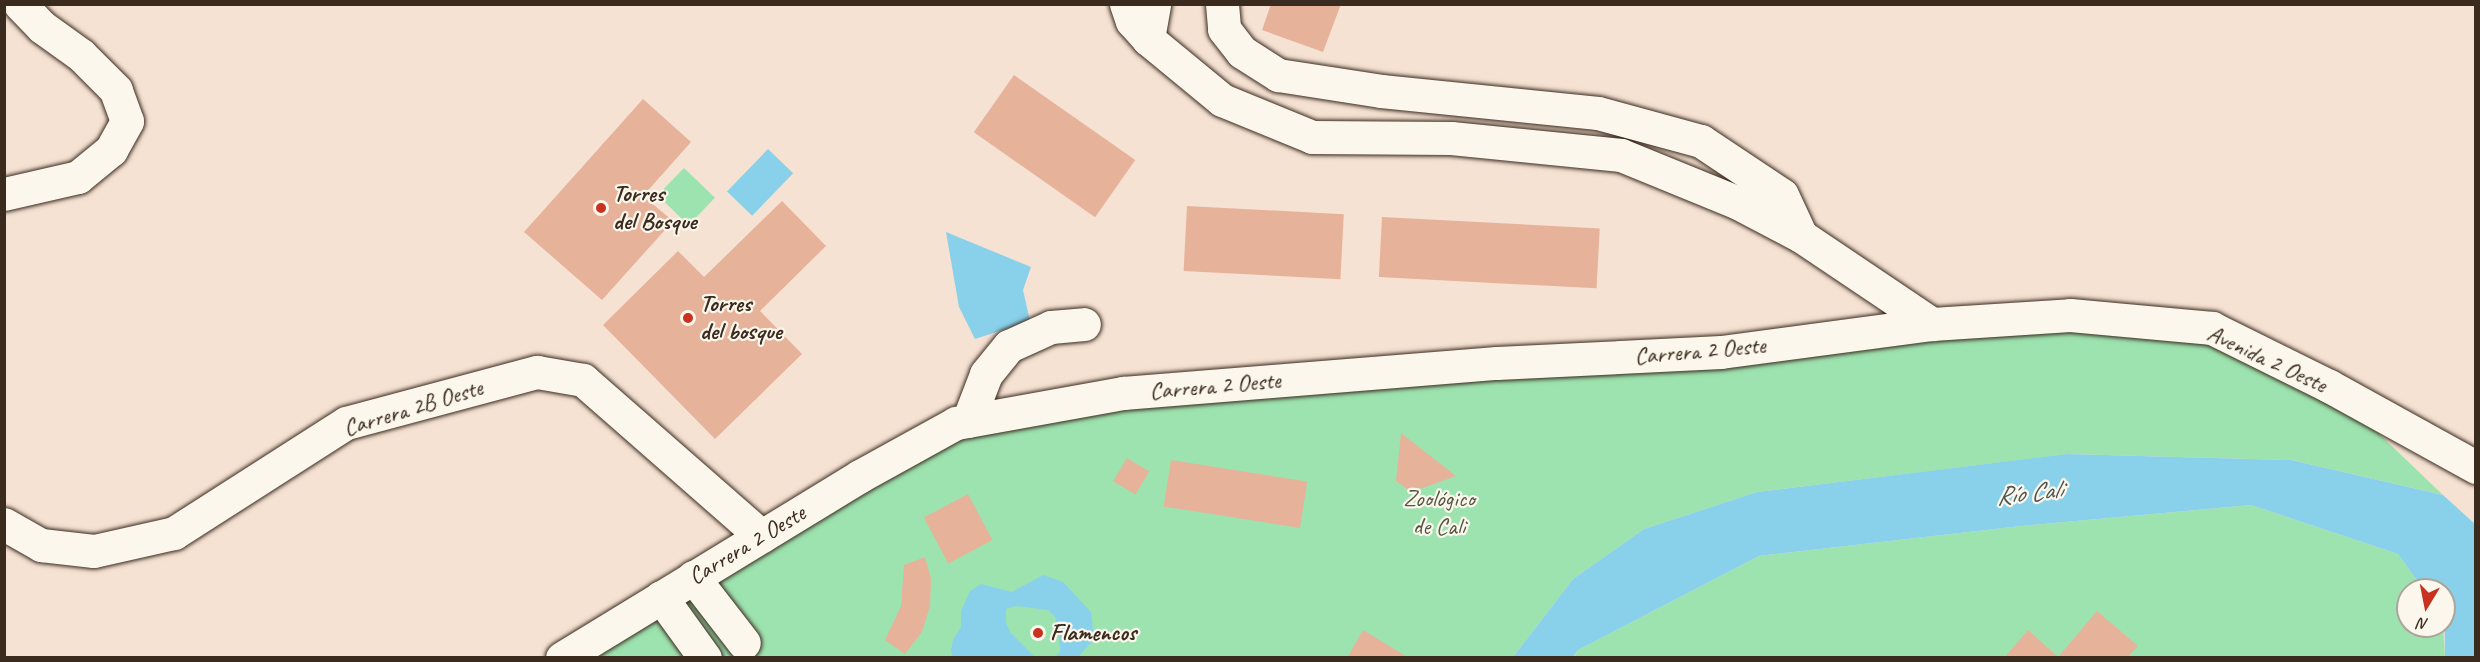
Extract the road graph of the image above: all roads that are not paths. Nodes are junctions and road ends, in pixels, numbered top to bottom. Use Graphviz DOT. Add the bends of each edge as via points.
graph roads {
  1 [pos="20,4"];
  2 [pos="1126,4"];
  3 [pos="1154,4"];
  4 [pos="1222,4"];
  5 [pos="1148,39"];
  6 [pos="4,194"];
  7 [pos="1800,236"];
  8 [pos="1084,324"];
  9 [pos="1932,324"];
  10 [pos="968,421"];
  11 [pos="2475,467"];
  12 [pos="4,524"];
  13 [pos="761,536"];
  14 [pos="693,577"];
  15 [pos="661,597"];
  16 [pos="744,643"];
  17 [pos="562,657"];
  18 [pos="705,657"];
  1 -- 6 [label="street" via="116,90 127,121 111,150 78,177"];
  2 -- 5 [label="street" via="1132,21"];
  3 -- 5 [label="street"];
  4 -- 7 [label="street" via="1224,29 1242,52 1278,75 1381,91 1599,113 1701,141 1782,195"];
  5 -- 7 [label="street" via="1222,100 1312,137 1451,138 1621,155 1736,202"];
  7 -- 9 [label="street"];
  8 -- 10 [label="street" via="1051,327 1009,346 986,374"];
  9 -- 10 [label="street, Carrera 2 Oeste" via="1721,352 1497,363 1123,393"];
  9 -- 11 [label="street, Avenida 2 Oeste" via="2070,315 2212,328 2329,386"];
  10 -- 13 [label="street, Carrera 2 Oeste" via="956,423 860,476"];
  12 -- 13 [label="street, Carrera 2B Oeste" via="41,545 94,551 174,533 346,423 537,372 583,380"];
  13 -- 14 [label="street, Carrera 2 Oeste"];
  14 -- 15 [label="street, Carrera 2 Oeste"];
  14 -- 16 [label="street"];
  15 -- 17 [label="street, Carrera 2 Oeste"];
  15 -- 18 [label="street"];
}
